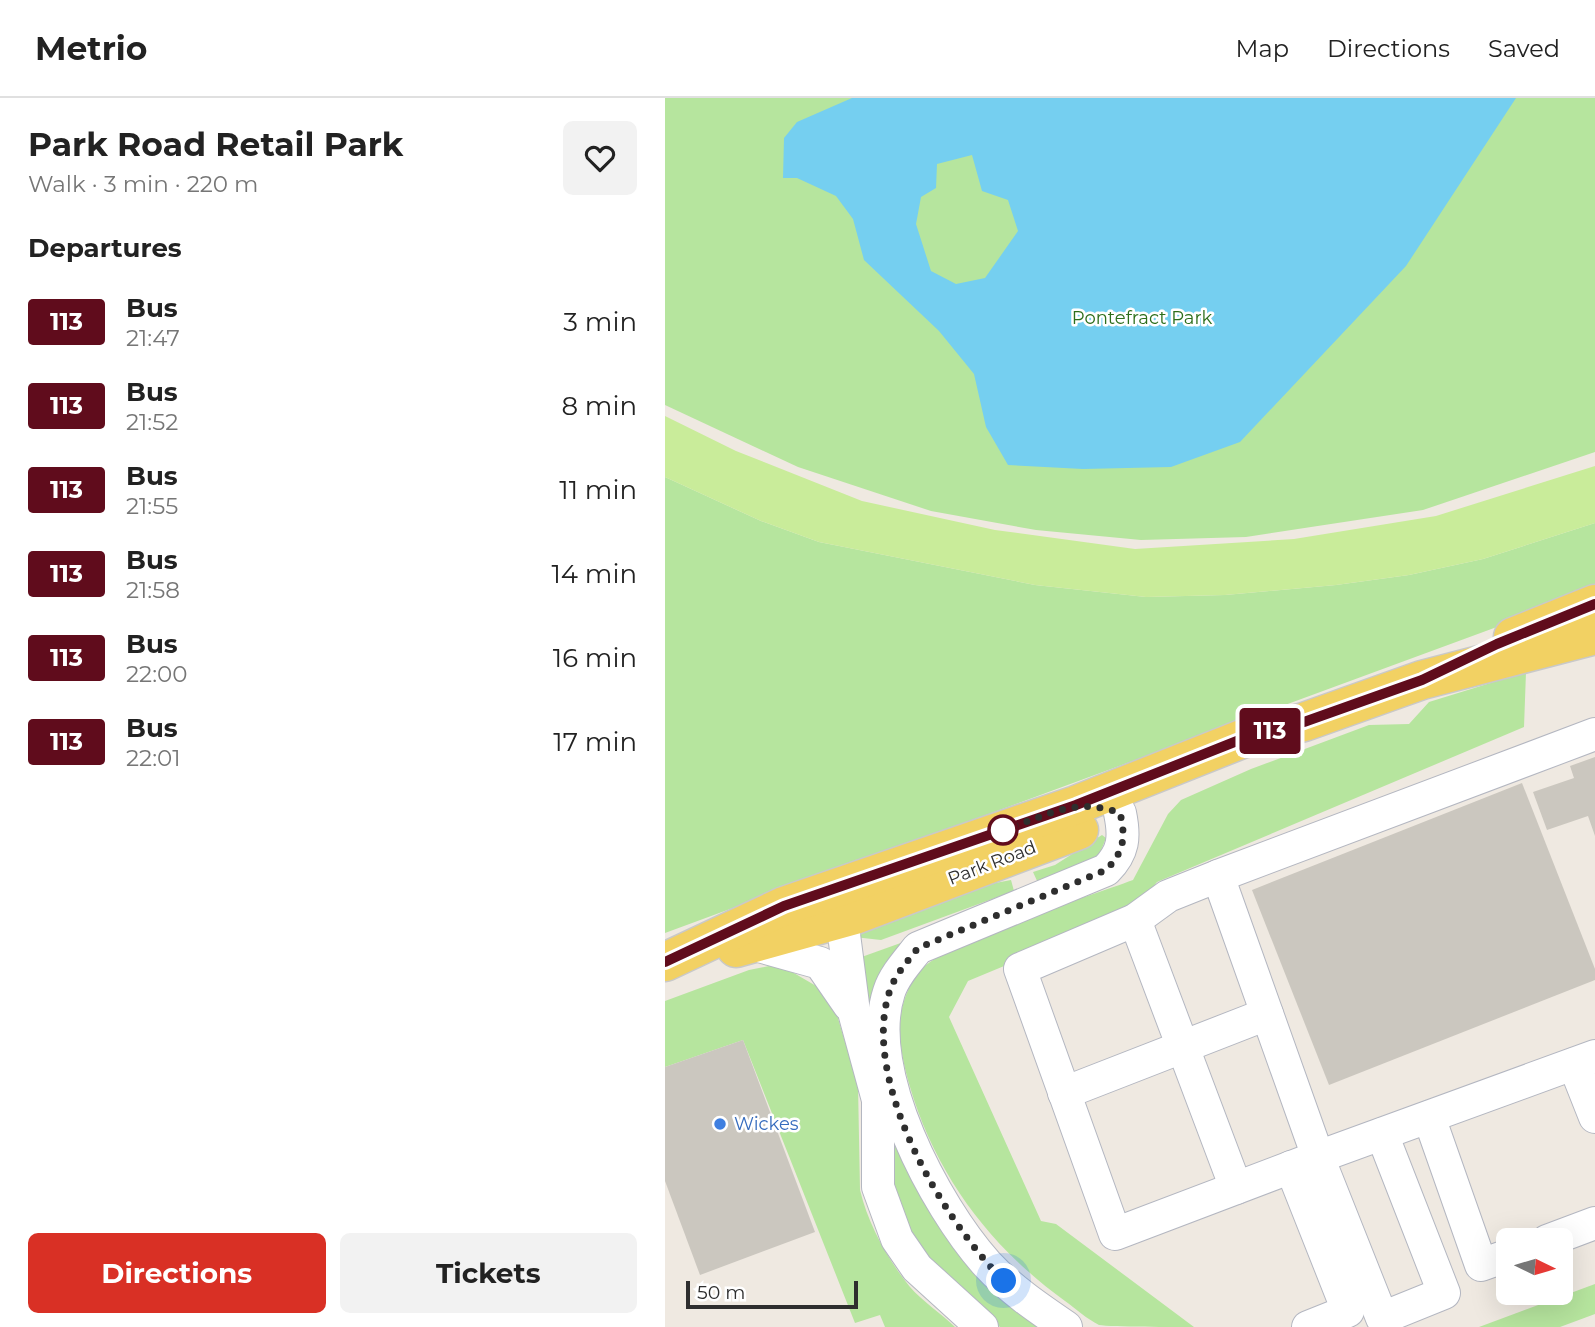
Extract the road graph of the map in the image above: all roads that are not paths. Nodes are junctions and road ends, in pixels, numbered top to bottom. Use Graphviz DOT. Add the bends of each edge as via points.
graph roads {
  1 [pos="1584,610"];
  2 [pos="1595,635"];
  3 [pos="1422,680"];
  4 [pos="1304,722"];
  5 [pos="1595,734"];
  6 [pos="1076,805"];
  7 [pos="1128,816"];
  8 [pos="1218,876"];
  9 [pos="860,881"];
  10 [pos="842,919"];
  11 [pos="1135,920"];
  12 [pos="753,944"];
  13 [pos="665,963"];
  14 [pos="854,1012"];
  15 [pos="1267,1014"];
  16 [pos="1183,1046"];
  17 [pos="1585,1060"];
  18 [pos="1064,1093"];
  19 [pos="1429,1117"];
  20 [pos="1595,1117"];
  21 [pos="1382,1134"];
  22 [pos="1304,1162"];
  23 [pos="1236,1188"];
  24 [pos="1595,1223"];
  25 [pos="1573,1231"];
  26 [pos="1496,1260"];
  27 [pos="982,1327"];
  28 [pos="1066,1327"];
  29 [pos="1308,1327"];
  1 -- 3 [label="main road, Park Road"];
  2 -- 3 [label="main road, Park Road"];
  3 -- 4 [label="main road, Park Road"];
  4 -- 6 [label="main road, Park Road" via="1242,739"];
  4 -- 7 [label="main road, Park Road"];
  5 -- 8 [label="street"];
  6 -- 7 [label="main road" via="1092,804"];
  6 -- 9 [label="main road, Park Road"];
  7 -- 10 [label="main road, Park Road"];
  7 -- 28 [label="street" via="1123,848 1106,870 918,948 889,992 883,1021 891,1087 911,1140 962,1233 1004,1281"];
  8 -- 11 [label="street" via="1168,896"];
  8 -- 15 [label="street"];
  9 -- 10 [label="street"];
  9 -- 13 [label="main road, Park Road" via="784,906"];
  10 -- 12 [label="main road, Park Road"];
  10 -- 14 [label="street"];
  11 -- 16 [label="street"];
  11 -- 18 [label="street" via="1020,970"];
  12 -- 13 [label="main road, Park Road"];
  12 -- 14 [label="street" via="820,963"];
  14 -- 27 [label="street" via="878,1100 876,1173 890,1223 917,1269"];
  15 -- 16 [label="street"];
  15 -- 22 [label="street"];
  16 -- 18 [label="street"];
  16 -- 23 [label="street"];
  17 -- 19 [label="street"];
  17 -- 20 [label="street"];
  18 -- 23 [label="street" via="1115,1234"];
  19 -- 21 [label="street"];
  19 -- 26 [label="street" via="1481,1265"];
  21 -- 22 [label="street"];
  21 -- 22 [label="street" via="1444,1293 1381,1318"];
  22 -- 23 [label="street"];
  22 -- 29 [label="street" via="1348,1311"];
  24 -- 25 [label="street"];
}
